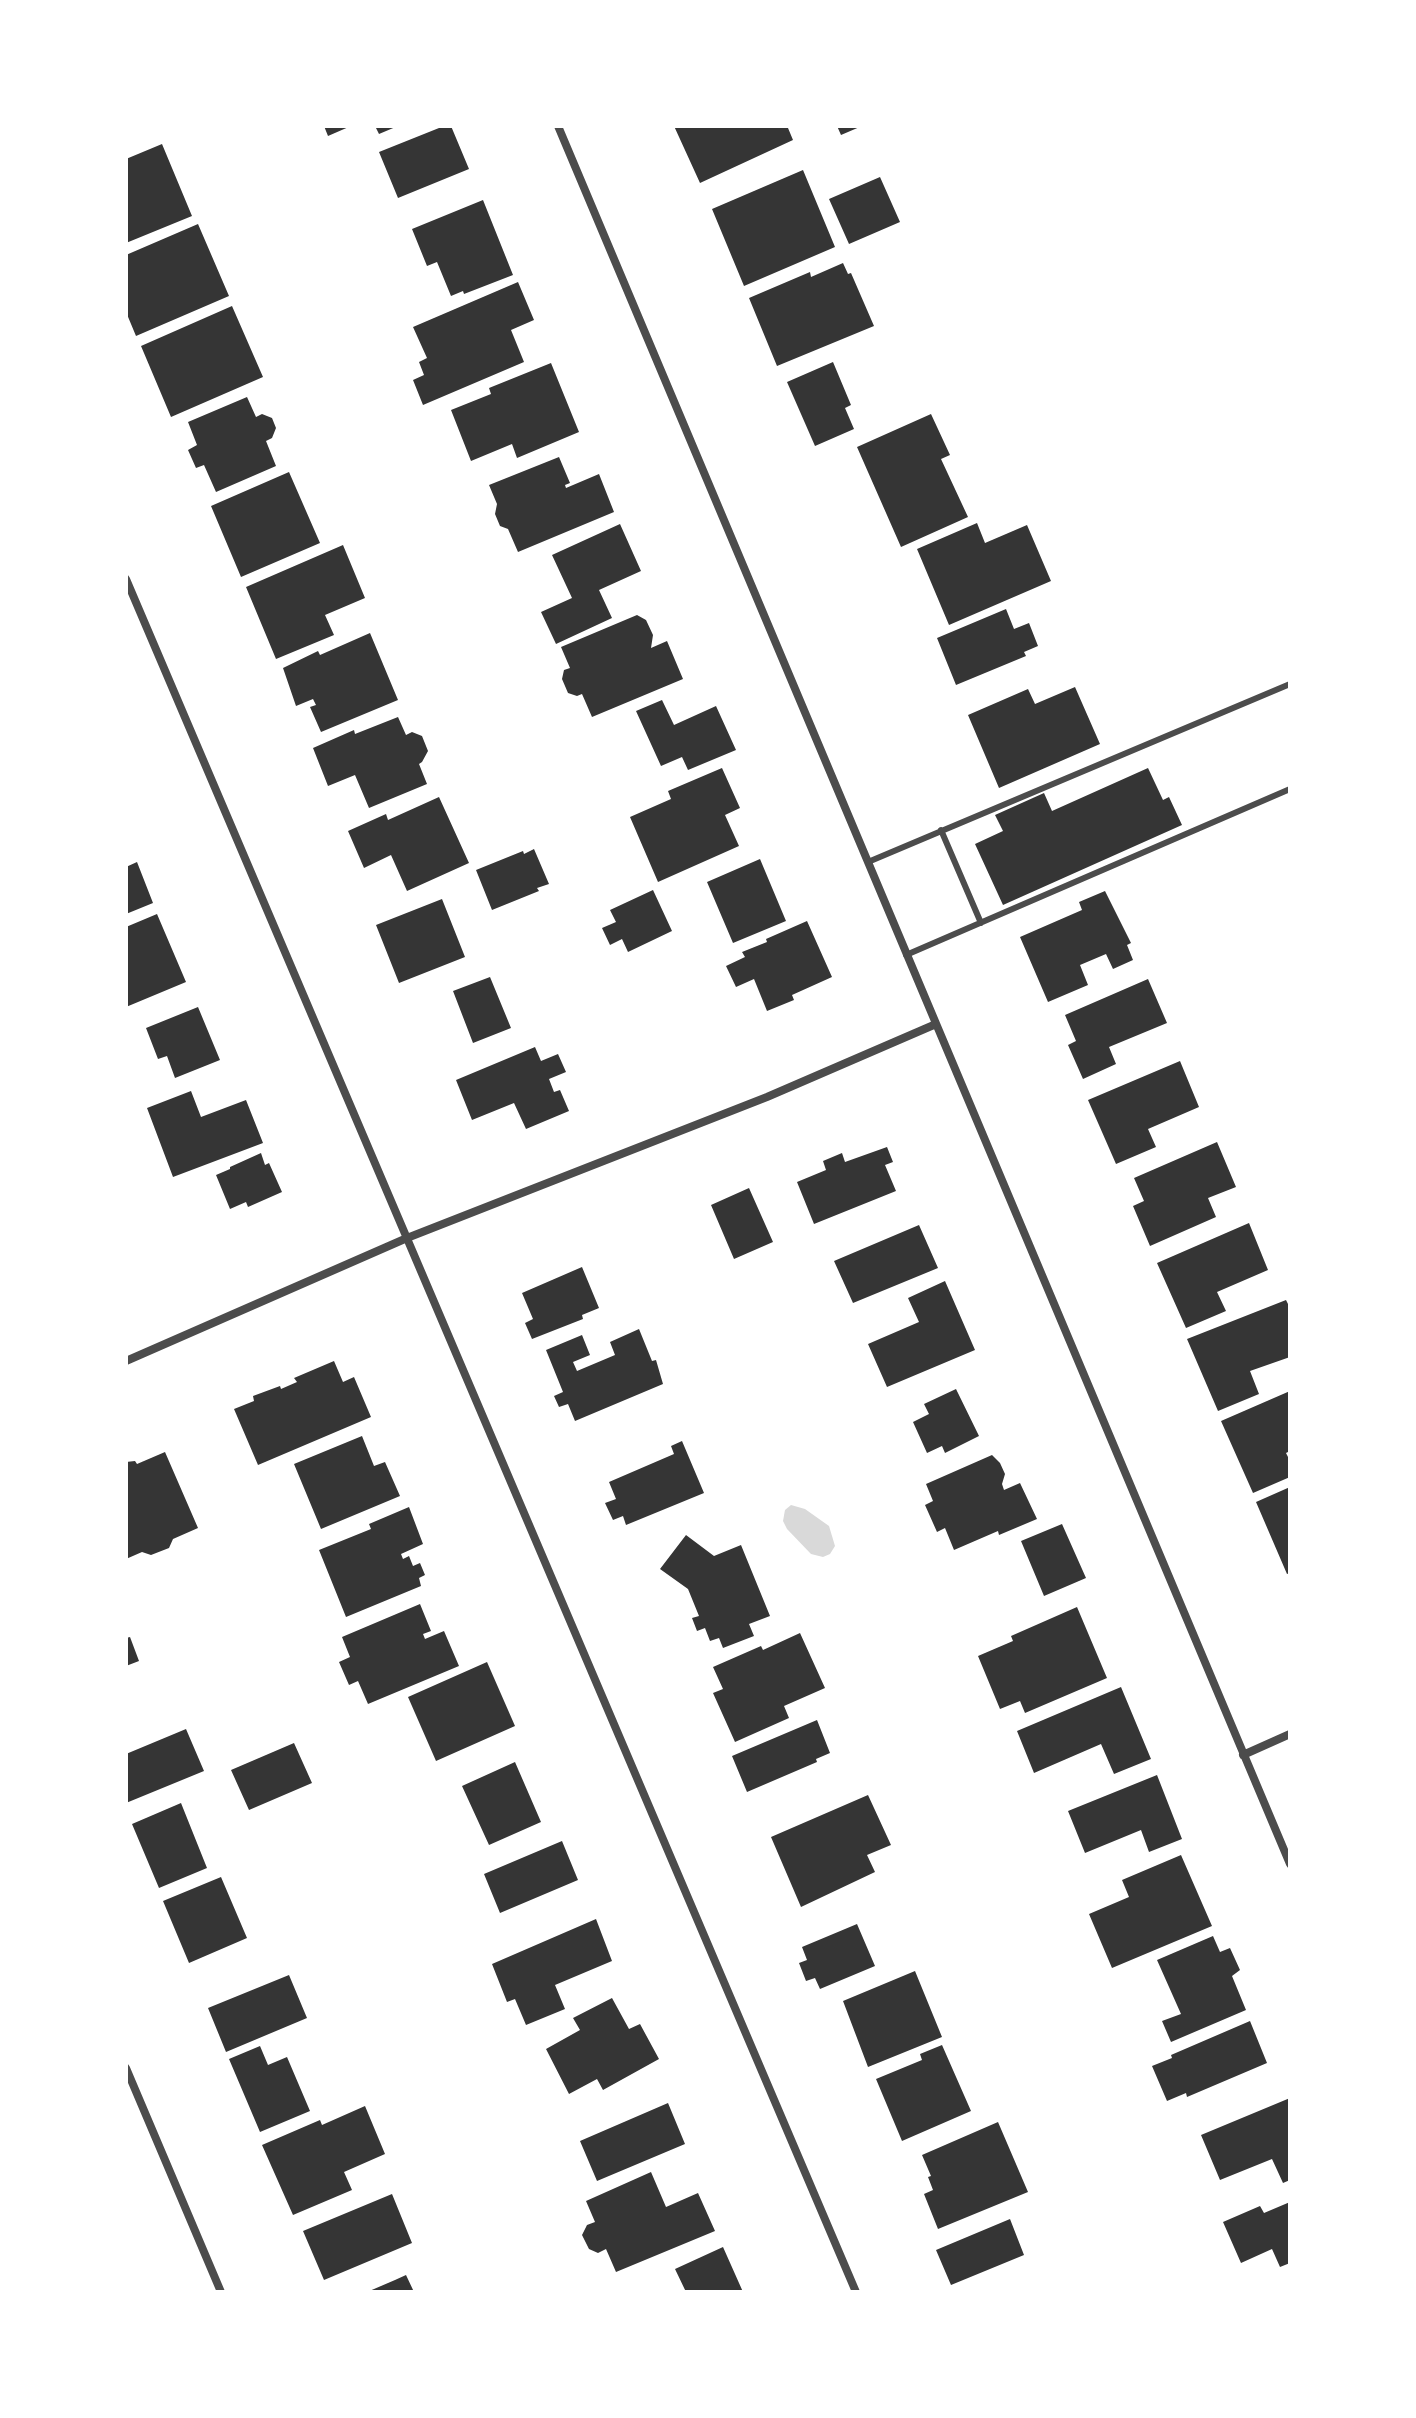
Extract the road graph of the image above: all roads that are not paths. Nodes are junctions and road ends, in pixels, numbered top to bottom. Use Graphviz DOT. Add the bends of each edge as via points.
graph roads {
  1 [pos="558,126"];
  2 [pos="126,579"];
  3 [pos="1290,684"];
  4 [pos="1290,789"];
  5 [pos="941,830"];
  6 [pos="868,862"];
  7 [pos="981,923"];
  8 [pos="906,955"];
  9 [pos="936,1024"];
  10 [pos="407,1238"];
  11 [pos="126,1361"];
  12 [pos="1290,1734"];
  13 [pos="1243,1755"];
  14 [pos="1290,1864"];
  15 [pos="126,2068"];
  16 [pos="221,2292"];
  17 [pos="856,2292"];
  1 -- 6 [label="street"];
  2 -- 10 [label="street"];
  3 -- 5 [label="lane"];
  4 -- 7 [label="lane"];
  5 -- 6 [label="lane"];
  5 -- 7 [label="lane"];
  6 -- 8 [label="street"];
  7 -- 8 [label="lane"];
  8 -- 9 [label="street"];
  9 -- 10 [label="street" via="753,1103"];
  9 -- 13 [label="street"];
  10 -- 11 [label="street"];
  10 -- 17 [label="street"];
  12 -- 13 [label="street"];
  13 -- 14 [label="street"];
  15 -- 16 [label="street"];
}
